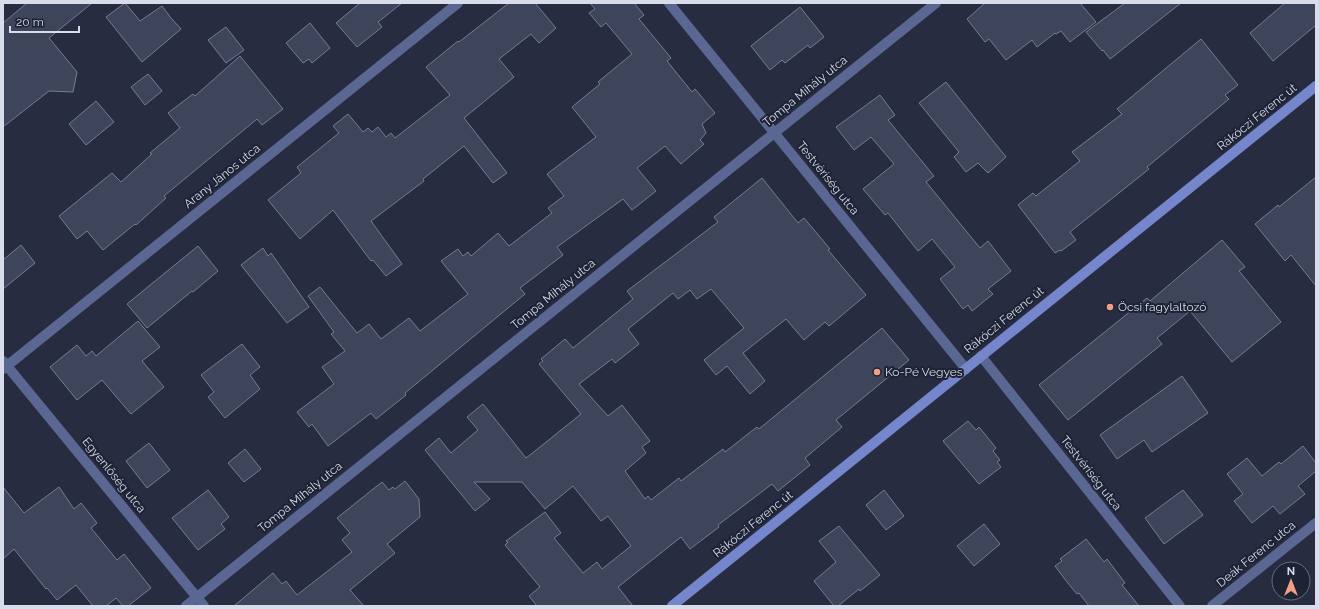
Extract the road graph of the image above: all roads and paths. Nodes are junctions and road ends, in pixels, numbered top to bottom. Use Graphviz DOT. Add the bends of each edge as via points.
graph roads {
  1 [pos="458,3"];
  2 [pos="669,3"];
  3 [pos="936,3"];
  4 [pos="1316,86"];
  5 [pos="775,133"];
  6 [pos="981,356"];
  7 [pos="4,365"];
  8 [pos="966,369"];
  9 [pos="1316,523"];
  10 [pos="197,597"];
  11 [pos="186,606"];
  12 [pos="204,606"];
  13 [pos="672,606"];
  14 [pos="1180,606"];
  15 [pos="1212,606"];
  1 -- 7 [label="street, Arany János utca"];
  2 -- 5 [label="street, Testvériség utca"];
  3 -- 5 [label="street, Tompa Mihály utca"];
  4 -- 6 [label="street, Rákóczi Ferenc út"];
  5 -- 8 [label="street, Testvériség utca"];
  5 -- 10 [label="street, Tompa Mihály utca"];
  6 -- 8 [label="street, Rákóczi Ferenc út"];
  6 -- 14 [label="street, Testvériség utca"];
  7 -- 10 [label="street, Egyenlőség utca"];
  8 -- 13 [label="street, Rákóczi Ferenc út"];
  9 -- 15 [label="street, Deák Ferenc utca"];
  10 -- 11 [label="street, Tompa Mihály utca"];
  10 -- 12 [label="street, Egyenlőség utca"];
}
